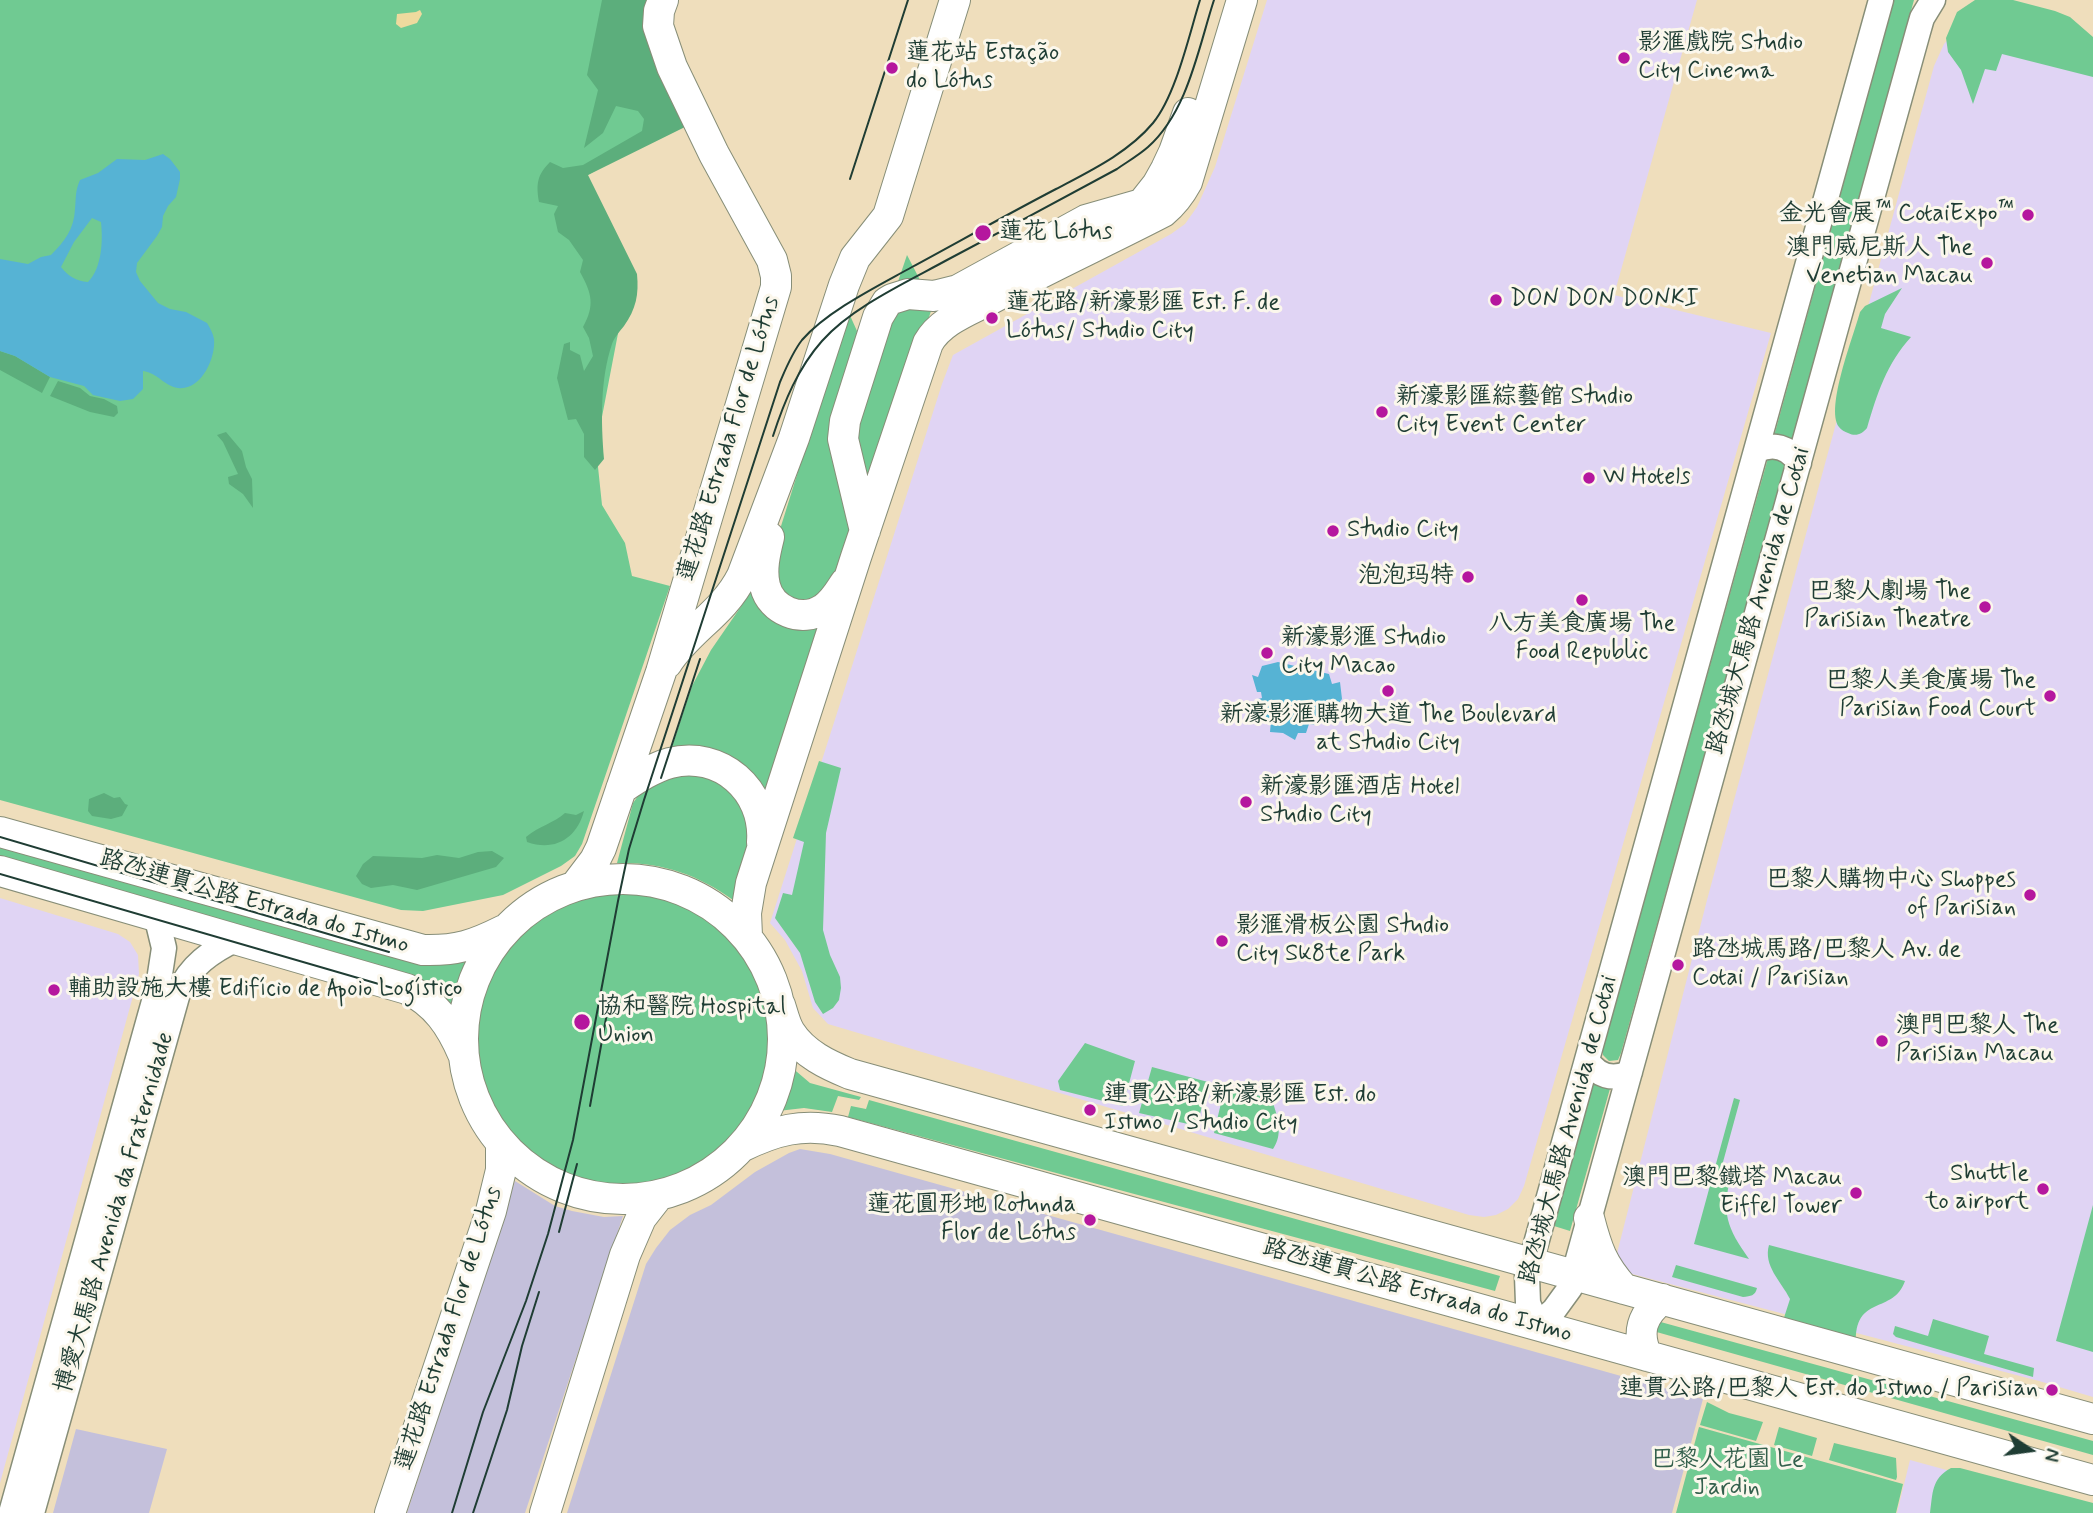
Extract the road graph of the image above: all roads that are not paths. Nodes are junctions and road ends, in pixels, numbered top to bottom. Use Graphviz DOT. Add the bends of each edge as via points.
graph roads {
  1 [pos="663,0"];
  2 [pos="955,0"];
  3 [pos="1225,0"];
  4 [pos="1241,0"];
  5 [pos="1881,0"];
  6 [pos="1933,0"];
  7 [pos="794,438"];
  8 [pos="1756,452"];
  9 [pos="1799,463"];
  10 [pos="865,531"];
  11 [pos="851,574"];
  12 [pos="661,672"];
  13 [pos="621,789"];
  14 [pos="0,832"];
  15 [pos="761,852"];
  16 [pos="0,871"];
  17 [pos="576,885"];
  18 [pos="156,915"];
  19 [pos="506,929"];
  20 [pos="747,936"];
  21 [pos="237,939"];
  22 [pos="780,1005"];
  23 [pos="464,1054"];
  24 [pos="1587,1060"];
  25 [pos="1630,1072"];
  26 [pos="501,1143"];
  27 [pos="741,1147"];
  28 [pos="659,1195"];
  29 [pos="1589,1218"];
  30 [pos="1531,1263"];
  31 [pos="1573,1275"];
  32 [pos="1624,1289"];
  33 [pos="1662,1299"];
  34 [pos="1538,1325"];
  35 [pos="1647,1356"];
  36 [pos="2093,1419"];
  37 [pos="2093,1480"];
  38 [pos="24,1503"];
  39 [pos="390,1513"];
  40 [pos="545,1513"];
  1 -- 12 [label="main road, 蓮花路 Estrada Flor de Lótus" via="658,32 672,67 772,260 776,282"];
  2 -- 7 [label="main road" via="888,216 855,258"];
  3 -- 10 [label="main road" via="1174,152 1142,204 1086,220 958,290 934,296 908,294 883,307 843,439"];
  4 -- 10 [label="main road" via="1180,196 1163,212 1047,268 936,331 928,343"];
  5 -- 8 [label="street, 路氹城大馬路 Avenida de Cotai"];
  6 -- 9 [label="street, 路氹城大馬路 Avenida de Cotai" via="1920,25"];
  7 -- 11 [label="main road" via="764,561 766,589 789,613 812,614 831,602"];
  7 -- 12 [label="main road" via="734,591"];
  8 -- 9 [label="street" via="1778,447"];
  8 -- 24 [label="street, 路氹城大馬路 Avenida de Cotai"];
  9 -- 25 [label="street, 路氹城大馬路 Avenida de Cotai"];
  10 -- 11 [label="main road"];
  11 -- 15 [label="main road"];
  12 -- 13 [label="main road, 蓮花路 Estrada Flor de Lótus"];
  13 -- 15 [label="main road" via="671,763 714,764 734,774 755,801 763,830"];
  13 -- 17 [label="main road, 蓮花路 Estrada Flor de Lótus" via="601,848"];
  14 -- 19 [label="main road, 路氹連貫公路 Estrada do Istmo" via="423,950 465,947"];
  15 -- 20 [label="main road" via="747,900"];
  16 -- 18 [label="main road, 路氹連貫公路 Estrada do Istmo"];
  17 -- 19 [label="main road" via="538,903"];
  17 -- 20 [label="main road" via="613,878 672,885 720,910"];
  18 -- 21 [label="main road, 路氹連貫公路 Estrada do Istmo"];
  18 -- 38 [label="street, 博愛大馬路 Avenida da Fraternidade" via="164,948 158,987"];
  19 -- 23 [label="main road" via="474,981 466,1010"];
  20 -- 22 [label="main road" via="762,957"];
  21 -- 23 [label="main road, 路氹連貫公路 Estrada do Istmo" via="421,996 453,1031"];
  21 -- 38 [label="street, 博愛大馬路 Avenida da Fraternidade" via="195,965 178,993 58,1419"];
  22 -- 27 [label="main road" via="784,1043 778,1081 764,1116"];
  22 -- 30 [label="main road" via="790,1032 800,1043 824,1063 850,1074"];
  23 -- 26 [label="main road" via="472,1094"];
  24 -- 25 [label="street" via="1608,1076"];
  24 -- 30 [label="street, 路氹城大馬路 Avenida de Cotai"];
  25 -- 29 [label="street, 路氹城大馬路 Avenida de Cotai"];
  26 -- 28 [label="main road" via="546,1180 573,1191 604,1198"];
  26 -- 39 [label="main road, 蓮花路 Estrada Flor de Lótus" via="501,1170 491,1211"];
  27 -- 28 [label="main road" via="718,1169"];
  27 -- 34 [label="main road, 路氹連貫公路 Estrada do Istmo" via="784,1130 830,1129"];
  28 -- 40 [label="main road" via="641,1218 625,1255"];
  29 -- 31 [label="street, 路氹城大馬路 Avenida de Cotai"];
  29 -- 32 [label="main road" via="1607,1270"];
  30 -- 31 [label="main road"];
  30 -- 34 [label="street, 路氹城大馬路 Avenida de Cotai" via="1526,1291"];
  31 -- 32 [label="main road"];
  31 -- 34 [label="street, 路氹城大馬路 Avenida de Cotai" via="1570,1288"];
  32 -- 33 [label="main road"];
  33 -- 35 [label="main road" via="1644,1319 1642,1345"];
  33 -- 36 [label="main road"];
  34 -- 35 [label="main road, 路氹連貫公路 Estrada do Istmo"];
  35 -- 37 [label="main road, 路氹連貫公路 Estrada do Istmo"];
}
